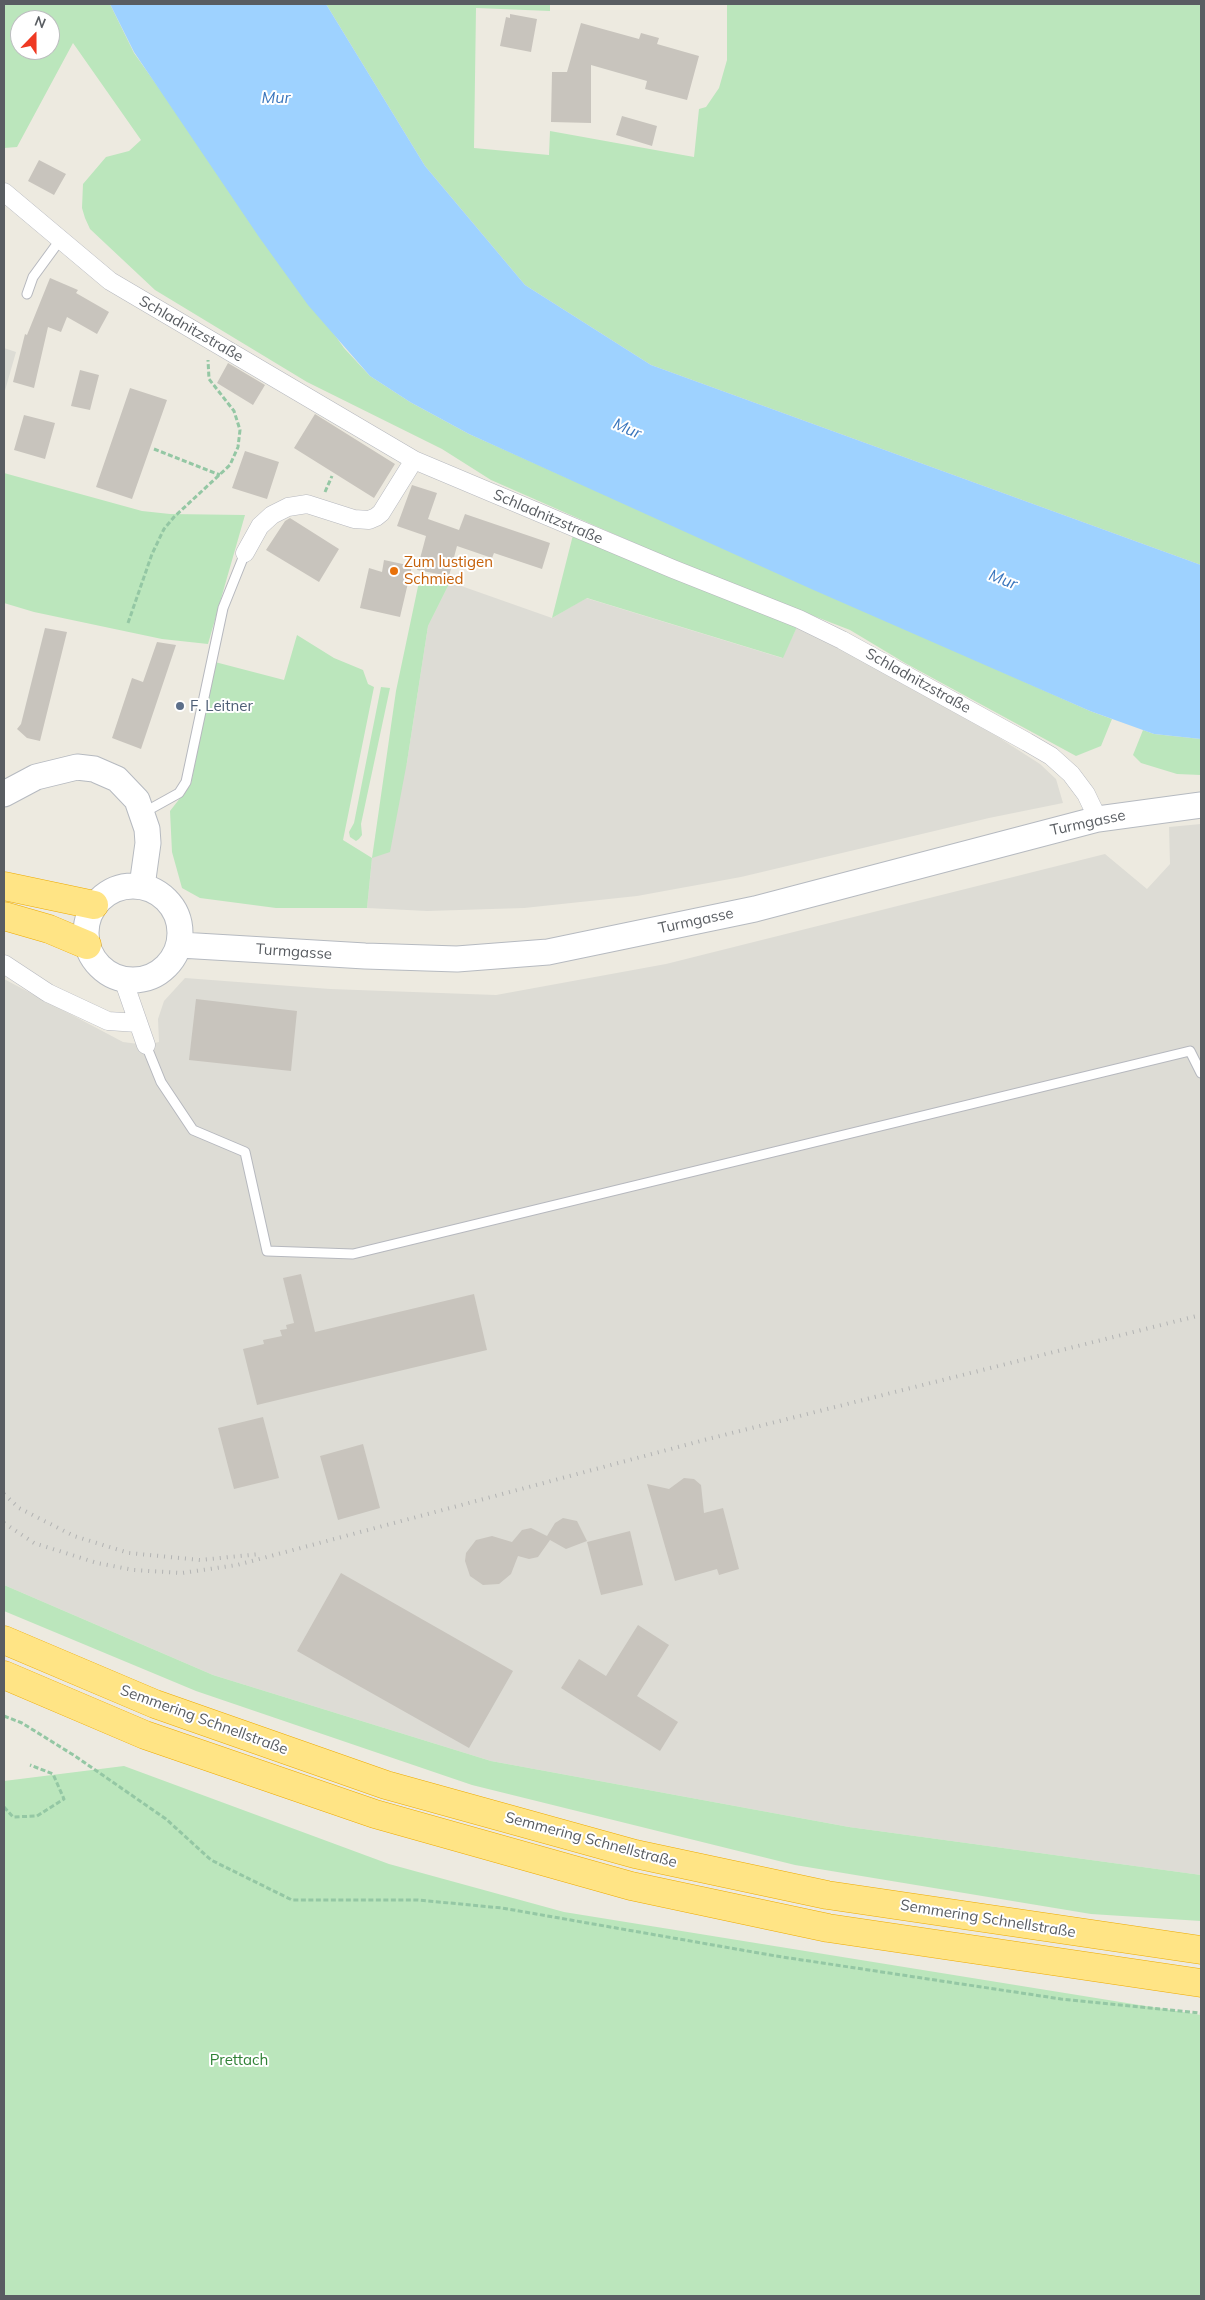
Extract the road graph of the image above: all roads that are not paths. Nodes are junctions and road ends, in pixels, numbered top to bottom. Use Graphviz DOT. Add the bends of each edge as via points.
graph roads {
  1 [pos="4,192"];
  2 [pos="60,240"];
  3 [pos="26,294"];
  4 [pos="414,460"];
  5 [pos="244,553"];
  6 [pos="4,794"];
  7 [pos="1201,805"];
  8 [pos="143,814"];
  9 [pos="1098,819"];
  10 [pos="4,886"];
  11 [pos="142,886"];
  12 [pos="94,905"];
  13 [pos="4,916"];
  14 [pos="87,945"];
  15 [pos="180,945"];
  16 [pos="4,964"];
  17 [pos="123,979"];
  18 [pos="138,1023"];
  19 [pos="146,1045"];
  20 [pos="1201,1073"];
  21 [pos="4,1640"];
  22 [pos="4,1675"];
  23 [pos="1201,1950"];
  24 [pos="1201,1983"];
  1 -- 2 [label="street, Schladnitzstraße"];
  2 -- 3 [label="lane" via="33,277"];
  2 -- 4 [label="street, Schladnitzstraße" via="110,281"];
  4 -- 5 [label="street" via="376,517 354,519 307,504 288,507 260,526"];
  4 -- 9 [label="street, Schladnitzstraße" via="799,619 842,640 1051,756 1071,774 1086,794"];
  5 -- 8 [label="lane" via="223,608 186,782 179,793"];
  6 -- 8 [label="main road" via="55,771 77,767 94,769 117,779 128,789"];
  7 -- 9 [label="main road, Turmgasse"];
  8 -- 11 [label="main road" via="148,843"];
  9 -- 15 [label="main road, Turmgasse" via="755,909 548,952 457,958"];
  10 -- 12 [label="highway"];
  11 -- 12 [label="main road" via="126,886 106,893"];
  11 -- 15 [label="main road" via="160,893 175,909 181,928"];
  12 -- 14 [label="main road" via="86,924"];
  13 -- 14 [label="highway" via="50,929"];
  14 -- 17 [label="main road" via="94,960 106,972"];
  15 -- 17 [label="main road" via="172,961 159,973 143,980"];
  16 -- 18 [label="street" via="48,993 108,1021"];
  17 -- 18 [label="street"];
  18 -- 19 [label="street"];
  19 -- 20 [label="lane" via="161,1082 193,1130 245,1152 267,1251 353,1254 1190,1051"];
  21 -- 23 [label="highway, Semmering Schnellstraße" via="155,1704 386,1785 635,1854 827,1895"];
  22 -- 24 [label="highway" via="145,1735 375,1814 631,1886 828,1928"];
}
